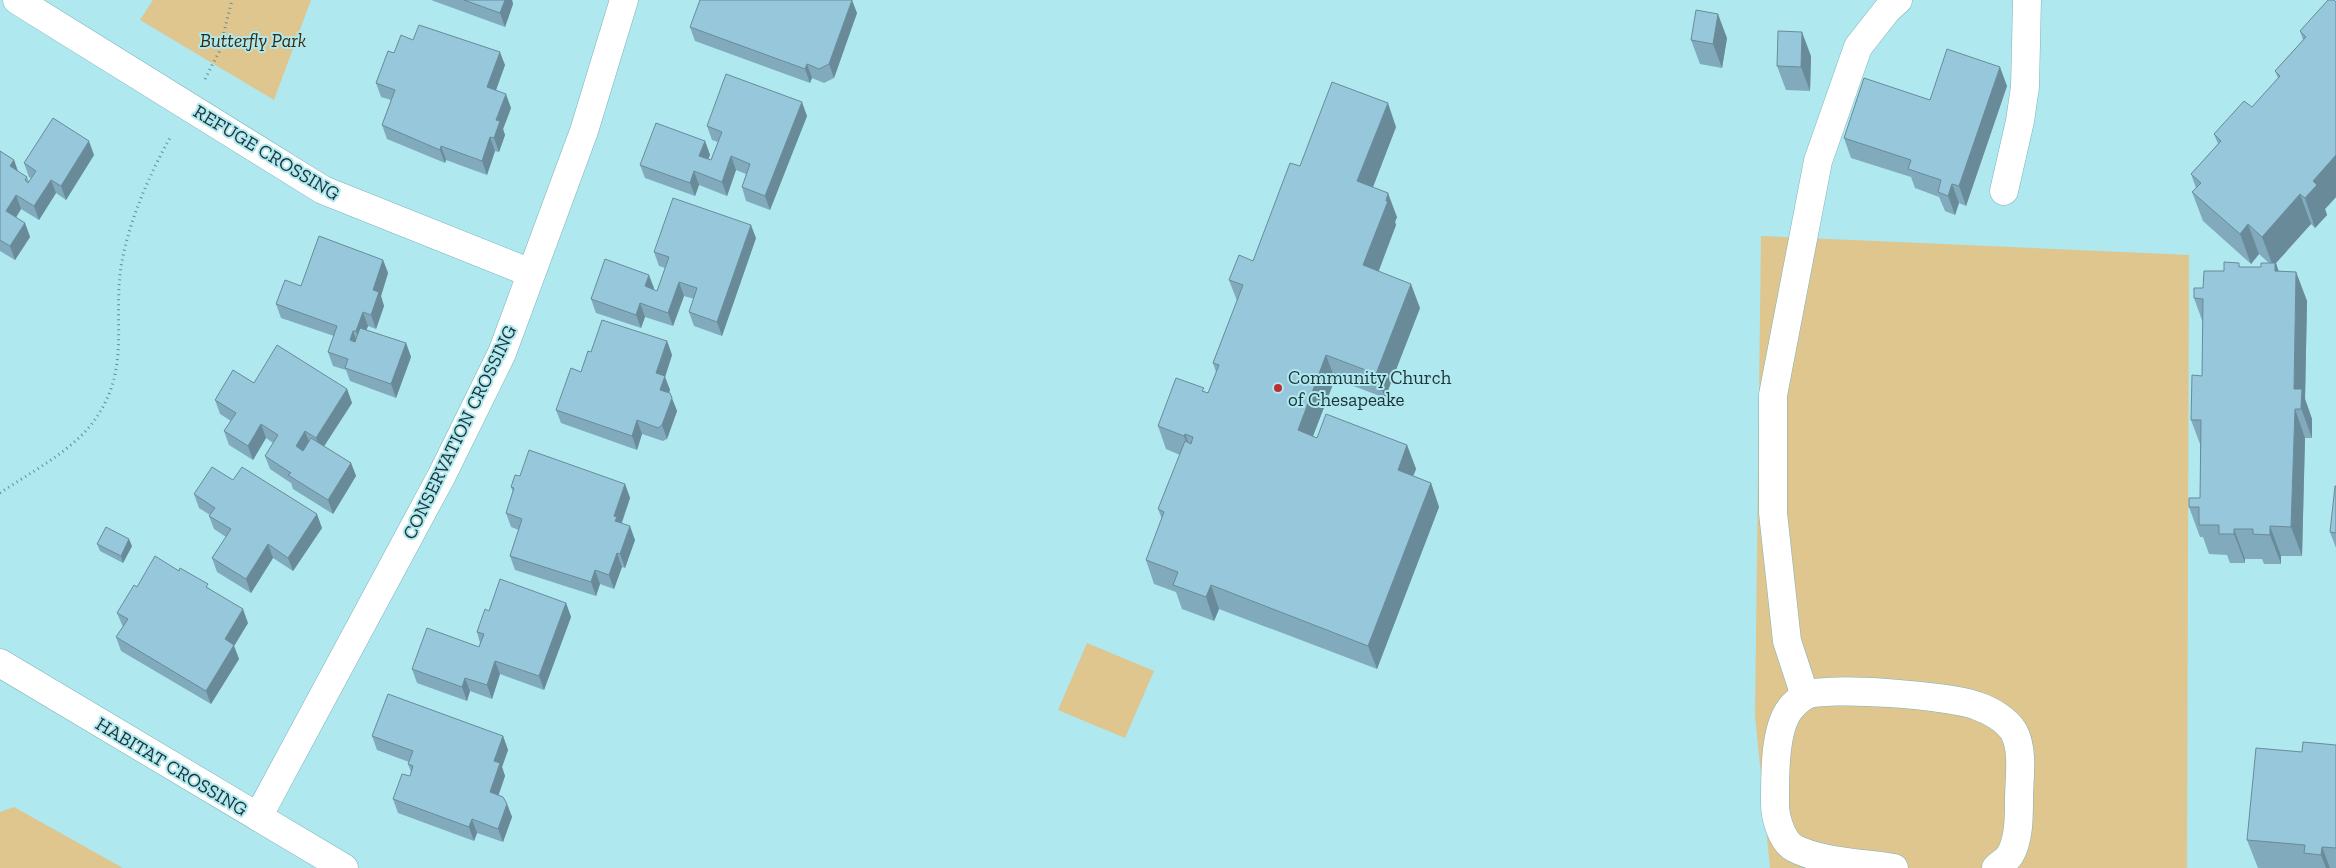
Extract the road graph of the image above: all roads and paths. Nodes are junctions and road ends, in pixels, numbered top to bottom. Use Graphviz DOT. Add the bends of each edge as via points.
graph roads {
  1 [pos="17,0"];
  2 [pos="232,0"];
  3 [pos="624,0"];
  4 [pos="1898,0"];
  5 [pos="2027,0"];
  6 [pos="189,105"];
  7 [pos="2004,191"];
  8 [pos="531,273"];
  9 [pos="0,493"];
  10 [pos="0,663"];
  11 [pos="1805,696"];
  12 [pos="258,817"];
  13 [pos="344,868"];
  14 [pos="1894,868"];
  15 [pos="1996,868"];
  1 -- 6 [label="street, REFUGE CROSSING"];
  2 -- 6 [label="path" via="219,52"];
  3 -- 8 [label="street, CONSERVATION CROSSING" via="584,131"];
  4 -- 11 [label="street" via="1858,46 1818,161 1773,395 1774,523 1787,641"];
  5 -- 7 [label="street" via="2025,87"];
  6 -- 8 [label="street, REFUGE CROSSING" via="323,190"];
  6 -- 9 [label="path" via="152,178 128,241 118,289 119,360 111,393 97,417 77,439"];
  8 -- 12 [label="street, CONSERVATION CROSSING" via="502,353 442,475"];
  10 -- 12 [label="street, HABITAT CROSSING"];
  11 -- 14 [label="street" via="1791,708 1781,724 1775,809 1782,834 1792,848 1815,856"];
  11 -- 15 [label="street" via="1850,692 1954,699 1978,706 1999,718 2013,731 2019,747 2019,814 2010,856"];
  12 -- 13 [label="street, HABITAT CROSSING"];
}
